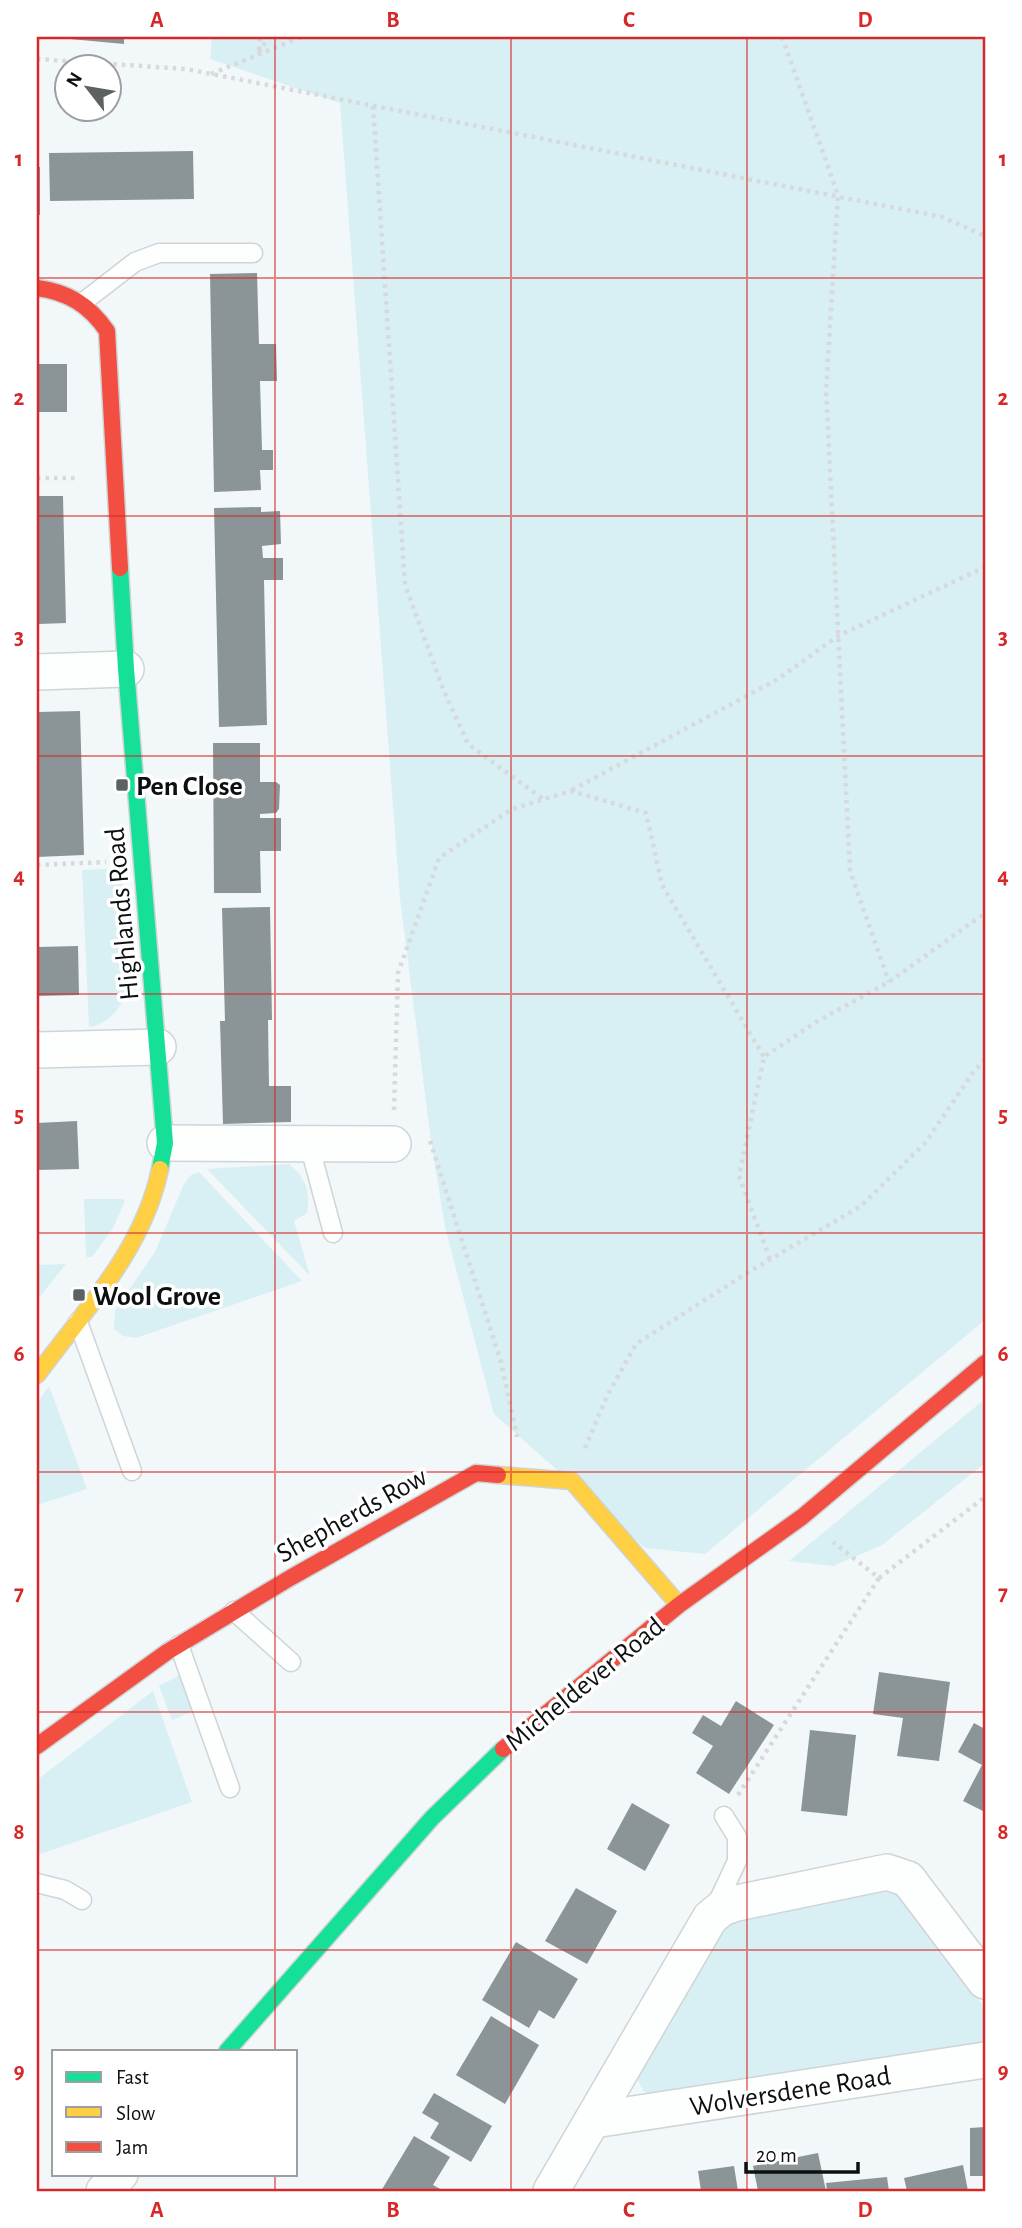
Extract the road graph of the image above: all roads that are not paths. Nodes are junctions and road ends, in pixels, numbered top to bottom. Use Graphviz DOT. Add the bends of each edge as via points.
graph roads {
  1 [pos="253,253"];
  2 [pos="37,288"];
  3 [pos="82,303"];
  4 [pos="127,669"];
  5 [pos="37,672"];
  6 [pos="158,1046"];
  7 [pos="37,1051"];
  8 [pos="165,1143"];
  9 [pos="309,1144"];
  10 [pos="393,1144"];
  11 [pos="333,1233"];
  12 [pos="77,1319"];
  13 [pos="985,1363"];
  14 [pos="37,1376"];
  15 [pos="132,1471"];
  16 [pos="679,1605"];
  17 [pos="234,1611"];
  18 [pos="179,1645"];
  19 [pos="290,1662"];
  20 [pos="37,1746"];
  21 [pos="230,1788"];
  22 [pos="724,1816"];
  23 [pos="37,1883"];
  24 [pos="82,1900"];
  25 [pos="710,1918"];
  26 [pos="985,1981"];
  27 [pos="229,2050"];
  28 [pos="985,2060"];
  29 [pos="594,2120"];
  30 [pos="118,2176"];
  31 [pos="104,2191"];
  32 [pos="551,2191"];
  1 -- 3 [label="lane" via="159,253 135,262"];
  2 -- 3 [label="street, Highlands Road" via="61,292"];
  3 -- 4 [label="street, Highlands Road" via="107,331"];
  4 -- 5 [label="street"];
  4 -- 6 [label="street, Highlands Road"];
  6 -- 7 [label="street"];
  6 -- 8 [label="street, Highlands Road"];
  8 -- 9 [label="street"];
  8 -- 12 [label="street, Highlands Road" via="157,1183 140,1226"];
  9 -- 10 [label="street"];
  9 -- 11 [label="lane"];
  12 -- 14 [label="street, Highlands Road"];
  12 -- 15 [label="lane"];
  13 -- 16 [label="street, Micheldever Road" via="802,1517"];
  16 -- 17 [label="street, Shepherds Row" via="572,1481 476,1473"];
  16 -- 27 [label="street, Micheldever Road" via="495,1755 432,1818"];
  17 -- 18 [label="street, Shepherds Row"];
  17 -- 19 [label="lane"];
  18 -- 20 [label="street, Shepherds Row"];
  18 -- 21 [label="lane"];
  22 -- 25 [label="lane" via="737,1838 737,1861"];
  23 -- 24 [label="lane"];
  25 -- 26 [label="street" via="737,1903 887,1872 908,1879"];
  25 -- 29 [label="street"];
  28 -- 29 [label="street, Wolversdene Road"];
  29 -- 32 [label="street"];
  30 -- 31 [label="street"];
}
